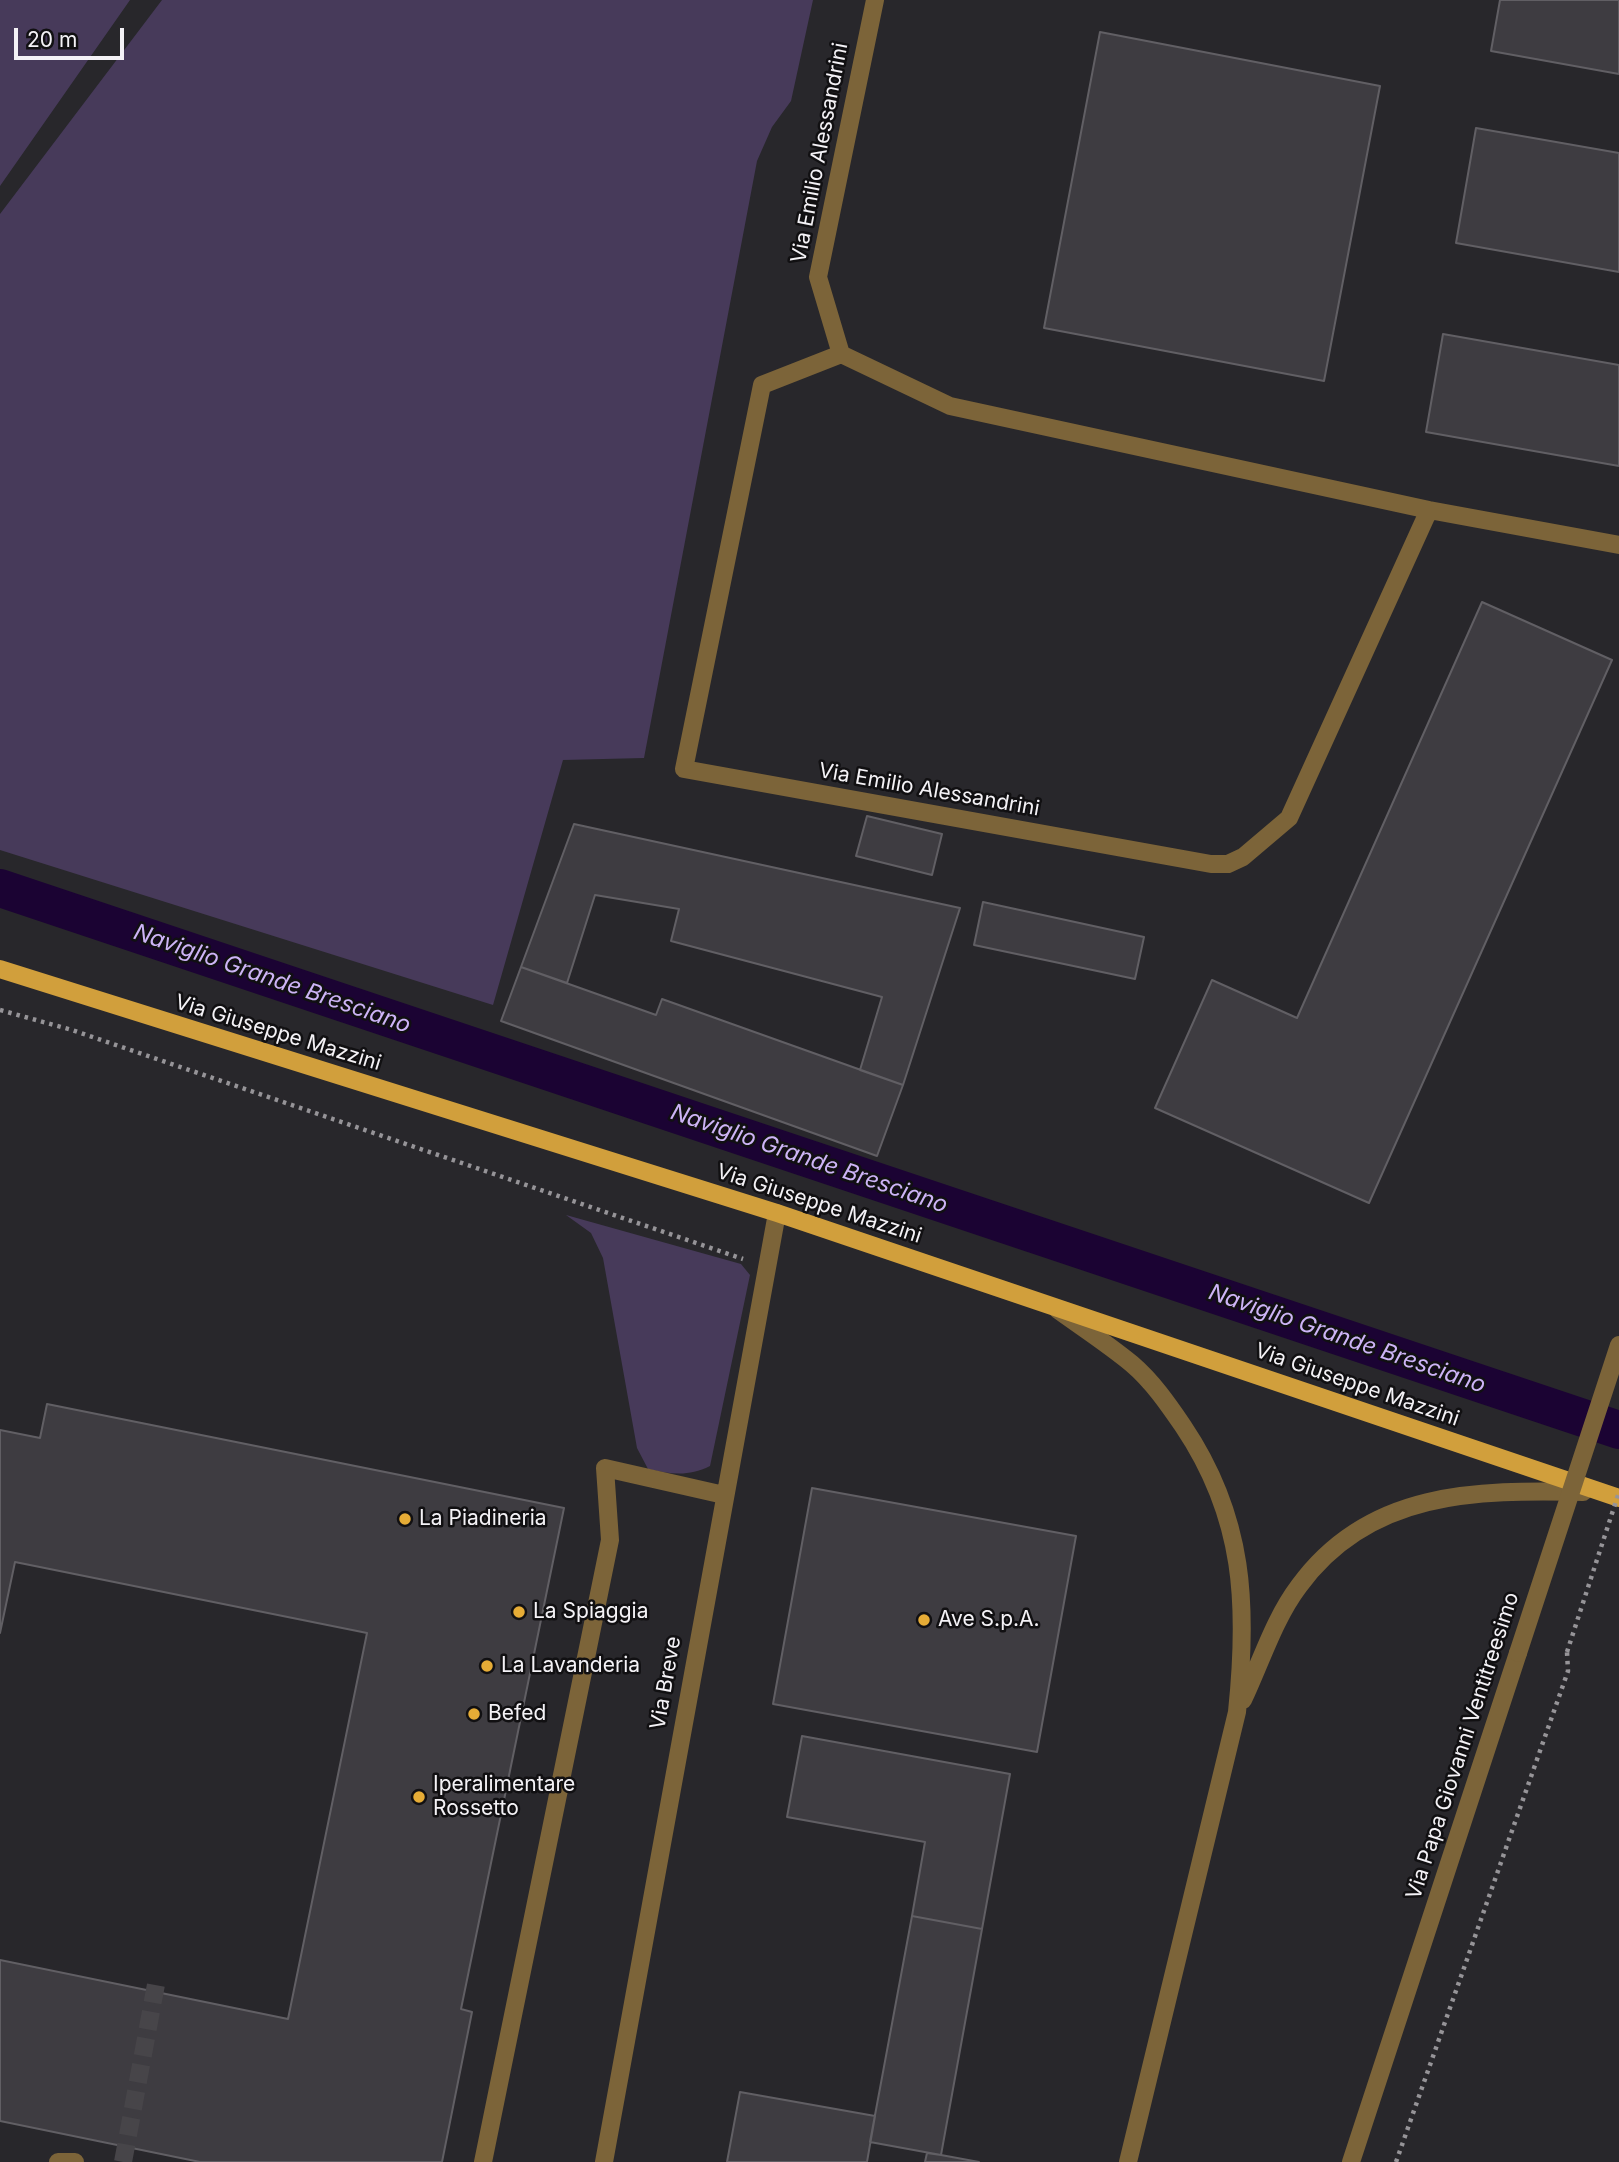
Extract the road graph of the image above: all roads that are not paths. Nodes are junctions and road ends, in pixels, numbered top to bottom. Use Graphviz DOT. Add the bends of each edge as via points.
graph roads {
  1 [pos="874,0"];
  2 [pos="841,354"];
  3 [pos="1429,510"];
  4 [pos="1619,545"];
  5 [pos="0,969"];
  6 [pos="777,1213"];
  7 [pos="1050,1304"];
  8 [pos="1619,1345"];
  9 [pos="1614,1494"];
  10 [pos="723,1495"];
  11 [pos="1237,1712"];
  12 [pos="58,2162"];
  13 [pos="75,2162"];
  14 [pos="483,2162"];
  15 [pos="604,2162"];
  16 [pos="1128,2162"];
  17 [pos="1351,2162"];
  1 -- 2 [label="street, Via Emilio Alessandrini" via="818,277"];
  2 -- 3 [label="street" via="950,406"];
  2 -- 3 [label="street, Via Emilio Alessandrini" via="762,385 684,769 1228,864 1279,828 1297,803"];
  3 -- 4 [label="street"];
  5 -- 6 [label="main road, Via Giuseppe Mazzini"];
  6 -- 7 [label="main road, Via Giuseppe Mazzini"];
  6 -- 10 [label="street, Via Breve"];
  7 -- 9 [label="main road, Via Giuseppe Mazzini"];
  7 -- 11 [label="street" via="1133,1365 1189,1435 1219,1492 1235,1545 1243,1596"];
  8 -- 17 [label="street, Via Papa Giovanni Ventitreesimo, bridge"];
  9 -- 11 [label="street" via="1510,1490 1460,1495 1386,1514 1357,1530 1299,1586"];
  10 -- 14 [label="street" via="605,1468 610,1540"];
  10 -- 15 [label="street, Via Breve"];
  11 -- 16 [label="street"];
  12 -- 13 [label="street"];
}
